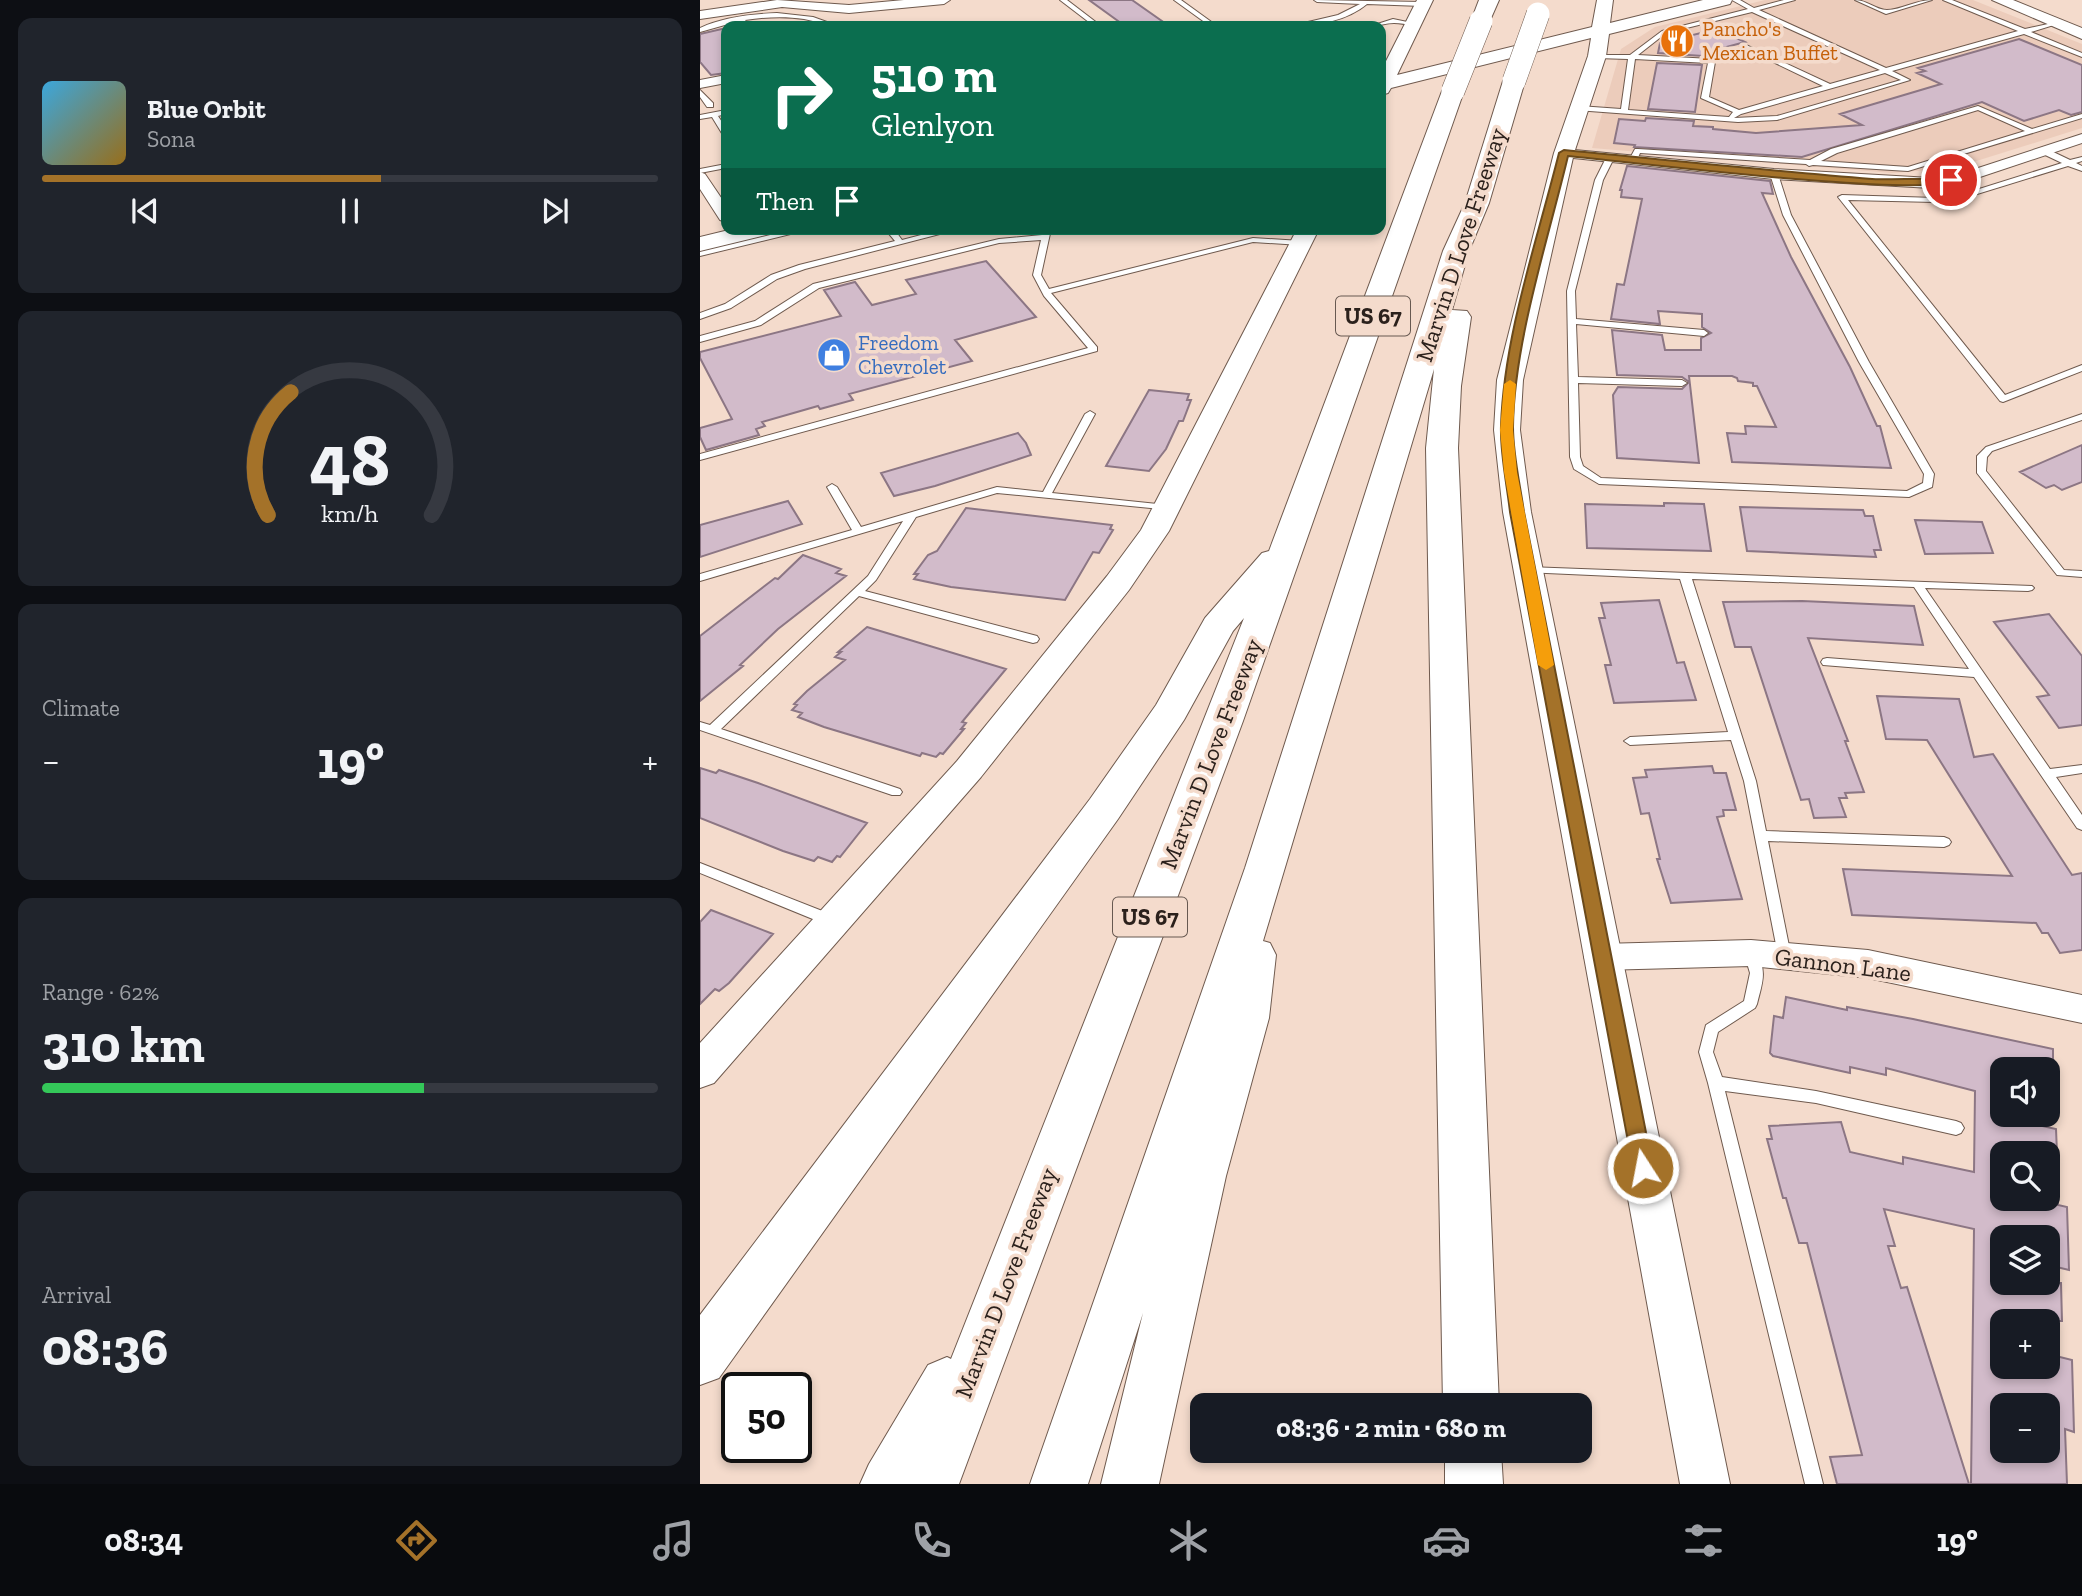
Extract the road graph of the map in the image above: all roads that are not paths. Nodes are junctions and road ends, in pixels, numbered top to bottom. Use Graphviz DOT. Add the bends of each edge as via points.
graph roads {
  1 [pos="944,0"];
  2 [pos="1063,0"];
  3 [pos="1177,0"];
  4 [pos="1317,0"];
  5 [pos="1489,0"];
  6 [pos="1605,0"];
  7 [pos="1679,0"];
  8 [pos="1724,0"];
  9 [pos="1735,0"];
  10 [pos="1792,0"];
  11 [pos="1858,0"];
  12 [pos="1906,0"];
  13 [pos="1929,0"];
  14 [pos="1946,0"];
  15 [pos="2000,0"];
  16 [pos="2031,0"];
  17 [pos="780,1"];
  18 [pos="1423,2"];
  19 [pos="1364,3"];
  20 [pos="1915,4"];
  21 [pos="1540,7"];
  22 [pos="849,9"];
  23 [pos="1752,9"];
  24 [pos="700,15"];
  25 [pos="741,19"];
  26 [pos="732,21"];
  27 [pos="822,21"];
  28 [pos="869,21"];
  29 [pos="1091,21"];
  30 [pos="1207,21"];
  31 [pos="1318,21"];
  32 [pos="2082,21"];
  33 [pos="721,23"];
  34 [pos="1386,23"];
  35 [pos="2055,23"];
  36 [pos="1414,24"];
  37 [pos="1600,25"];
  38 [pos="2082,28"];
  39 [pos="700,30"];
  40 [pos="2024,32"];
  41 [pos="2082,34"];
  42 [pos="2082,55"];
  43 [pos="1597,56"];
  44 [pos="1632,57"];
  45 [pos="1712,61"];
  46 [pos="1886,70"];
  47 [pos="1386,74"];
  48 [pos="1386,78"];
  49 [pos="721,80"];
  50 [pos="700,84"];
  51 [pos="1829,86"];
  52 [pos="700,92"];
  53 [pos="709,105"];
  54 [pos="1579,108"];
  55 [pos="1624,111"];
  56 [pos="1738,112"];
  57 [pos="721,113"];
  58 [pos="714,115"];
  59 [pos="2082,116"];
  60 [pos="700,117"];
  61 [pos="1729,119"];
  62 [pos="721,125"];
  63 [pos="2031,131"];
  64 [pos="2082,138"];
  65 [pos="2044,151"];
  66 [pos="1564,153"];
  67 [pos="1610,158"];
  68 [pos="2082,159"];
  69 [pos="1633,160"];
  70 [pos="2069,163"];
  71 [pos="1809,164"];
  72 [pos="721,167"];
  73 [pos="2082,169"];
  74 [pos="700,171"];
  75 [pos="1774,174"];
  76 [pos="700,177"];
  77 [pos="1959,178"];
  78 [pos="1980,191"];
  79 [pos="706,195"];
  80 [pos="1477,203"];
  81 [pos="721,213"];
  82 [pos="721,221"];
  83 [pos="700,227"];
  84 [pos="737,235"];
  85 [pos="781,235"];
  86 [pos="894,235"];
  87 [pos="930,235"];
  88 [pos="1034,235"];
  89 [pos="1046,235"];
  90 [pos="1304,236"];
  91 [pos="900,242"];
  92 [pos="700,244"];
  93 [pos="700,254"];
  94 [pos="1046,292"];
  95 [pos="700,316"];
  96 [pos="1572,321"];
  97 [pos="1704,333"];
  98 [pos="700,339"];
  99 [pos="2082,368"];
  100 [pos="1573,380"];
  101 [pos="1682,383"];
  102 [pos="1090,414"];
  103 [pos="2082,416"];
  104 [pos="700,457"];
  105 [pos="832,487"];
  106 [pos="1046,495"];
  107 [pos="1167,508"];
  108 [pos="913,514"];
  109 [pos="858,531"];
  110 [pos="1291,539"];
  111 [pos="1528,570"];
  112 [pos="2082,574"];
  113 [pos="1685,576"];
  114 [pos="700,578"];
  115 [pos="1917,584"];
  116 [pos="2028,588"];
  117 [pos="856,592"];
  118 [pos="1033,639"];
  119 [pos="1827,662"];
  120 [pos="1977,673"];
  121 [pos="706,728"];
  122 [pos="1736,736"];
  123 [pos="1630,741"];
  124 [pos="2082,769"];
  125 [pos="2047,774"];
  126 [pos="897,792"];
  127 [pos="2082,824"];
  128 [pos="1760,836"];
  129 [pos="1944,842"];
  130 [pos="1266,867"];
  131 [pos="700,869"];
  132 [pos="832,920"];
  133 [pos="1767,955"];
  134 [pos="1601,957"];
  135 [pos="2082,1009"];
  136 [pos="700,1071"];
  137 [pos="1716,1083"];
  138 [pos="1956,1128"];
  139 [pos="1002,1292"];
  140 [pos="700,1359"];
  141 [pos="1471,1393"];
  142 [pos="1473,1463"];
  143 [pos="889,1484"];
  144 [pos="930,1484"];
  145 [pos="1059,1484"];
  146 [pos="1130,1484"];
  147 [pos="1474,1484"];
  148 [pos="1705,1484"];
  149 [pos="1814,1484"];
  1 -- 22 [label="street"];
  2 -- 29 [label="lane"];
  3 -- 30 [label="lane"];
  4 -- 19 [label="lane"];
  5 -- 110 [label="highway, Marvin D Love Freeway / US 67, bridge"];
  6 -- 37 [label="main road"];
  7 -- 37 [label="main road"];
  8 -- 37 [label="main road"];
  9 -- 23 [label="lane"];
  10 -- 23 [label="lane"];
  11 -- 20 [label="lane" via="1886,12"];
  12 -- 20 [label="lane"];
  13 -- 20 [label="lane"];
  14 -- 40 [label="lane"];
  15 -- 35 [label="street"];
  16 -- 32 [label="street"];
  17 -- 22 [label="street"];
  17 -- 24 [label="street"];
  18 -- 19 [label="lane"];
  18 -- 36 [label="main road"];
  19 -- 31 [label="lane" via="1347,15"];
  21 -- 80 [label="highway, Marvin D Love Freeway / US 67, bridge"];
  22 -- 28 [label="street"];
  23 -- 44 [label="lane" via="1664,32"];
  23 -- 46 [label="lane"];
  25 -- 26 [label="lane"];
  25 -- 27 [label="lane" via="762,15"];
  33 -- 39 [label="lane"];
  34 -- 36 [label="lane"];
  35 -- 38 [label="street"];
  35 -- 40 [label="lane"];
  35 -- 41 [label="street"];
  36 -- 47 [label="main road"];
  37 -- 43 [label="main road"];
  37 -- 48 [label="main road"];
  40 -- 42 [label="lane"];
  40 -- 46 [label="lane"];
  43 -- 44 [label="lane"];
  43 -- 54 [label="main road"];
  44 -- 45 [label="lane"];
  44 -- 55 [label="lane"];
  45 -- 51 [label="lane" via="1746,47"];
  45 -- 56 [label="lane" via="1705,97"];
  46 -- 51 [label="lane"];
  46 -- 61 [label="lane" via="1907,80 1777,118"];
  49 -- 50 [label="street"];
  51 -- 56 [label="lane"];
  52 -- 53 [label="lane"];
  54 -- 55 [label="lane"];
  54 -- 66 [label="main road"];
  55 -- 61 [label="lane"];
  56 -- 61 [label="lane"];
  57 -- 58 [label="lane"];
  58 -- 60 [label="lane"];
  58 -- 62 [label="lane"];
  59 -- 63 [label="lane"];
  63 -- 71 [label="lane" via="1908,169"];
  63 -- 71 [label="lane" via="1978,108 1834,151"];
  64 -- 65 [label="street"];
  65 -- 70 [label="lane"];
  65 -- 77 [label="street"];
  66 -- 67 [label="street"];
  66 -- 111 [label="main road" via="1510,380 1507,430"];
  67 -- 69 [label="street"];
  67 -- 96 [label="lane" via="1599,180 1571,291"];
  68 -- 70 [label="lane"];
  69 -- 71 [label="lane" via="1639,151"];
  69 -- 75 [label="street"];
  70 -- 73 [label="lane"];
  70 -- 78 [label="lane"];
  72 -- 74 [label="lane"];
  75 -- 77 [label="street" via="1910,183"];
  75 -- 100 [label="lane" via="1787,215 1928,474 1928,485 1909,494 1884,494 1600,481 1578,467 1575,457"];
  76 -- 79 [label="street"];
  77 -- 78 [label="lane"];
  78 -- 99 [label="lane" via="1935,200 1842,197 2003,399"];
  79 -- 81 [label="street"];
  80 -- 130 [label="highway, Marvin D Love Freeway / US 67" via="1456,251"];
  80 -- 141 [label="highway" via="1472,254 1452,340 1442,449"];
  82 -- 83 [label="main road"];
  84 -- 92 [label="main road"];
  85 -- 93 [label="lane"];
  86 -- 91 [label="lane"];
  87 -- 91 [label="lane"];
  88 -- 98 [label="lane" via="816,286 758,323"];
  89 -- 94 [label="lane" via="1037,275"];
  90 -- 94 [label="lane" via="1253,240"];
  90 -- 107 [label="main road"];
  91 -- 95 [label="lane" via="774,277 728,306"];
  94 -- 104 [label="lane" via="1094,349"];
  96 -- 97 [label="lane"];
  96 -- 100 [label="lane"];
  100 -- 101 [label="lane"];
  102 -- 106 [label="lane"];
  103 -- 112 [label="lane" via="1989,449 1982,456 1980,471 2061,573"];
  105 -- 109 [label="lane"];
  106 -- 107 [label="lane"];
  106 -- 108 [label="lane" via="997,490"];
  107 -- 132 [label="main road" via="1118,583 977,759"];
  108 -- 109 [label="lane"];
  108 -- 117 [label="lane" via="872,578"];
  109 -- 114 [label="lane"];
  110 -- 139 [label="highway, Marvin D Love Freeway / US 67" via="1140,944"];
  110 -- 140 [label="highway" via="1218,626 1171,711 1104,809"];
  111 -- 113 [label="lane"];
  111 -- 134 [label="main road"];
  113 -- 115 [label="lane"];
  113 -- 122 [label="lane"];
  115 -- 116 [label="lane"];
  115 -- 120 [label="lane"];
  117 -- 118 [label="lane"];
  117 -- 121 [label="lane"];
  119 -- 120 [label="lane"];
  120 -- 125 [label="lane"];
  121 -- 126 [label="lane"];
  122 -- 123 [label="lane"];
  122 -- 128 [label="lane"];
  124 -- 125 [label="lane"];
  125 -- 127 [label="lane"];
  128 -- 129 [label="lane"];
  128 -- 133 [label="lane"];
  130 -- 145 [label="highway, Marvin D Love Freeway / US 67"];
  130 -- 146 [label="highway" via="1246,1018 1201,1176"];
  131 -- 132 [label="lane"];
  132 -- 136 [label="main road"];
  133 -- 134 [label="street, Gannon Lane"];
  133 -- 135 [label="street, Gannon Lane" via="1867,964"];
  133 -- 137 [label="lane" via="1757,973 1750,1004 1711,1028 1706,1052"];
  134 -- 148 [label="main road"];
  137 -- 138 [label="lane" via="1816,1097"];
  137 -- 149 [label="lane"];
  139 -- 143 [label="highway"];
  139 -- 144 [label="highway, Marvin D Love Freeway / US 67"];
  142 -- 147 [label="highway"];
}
